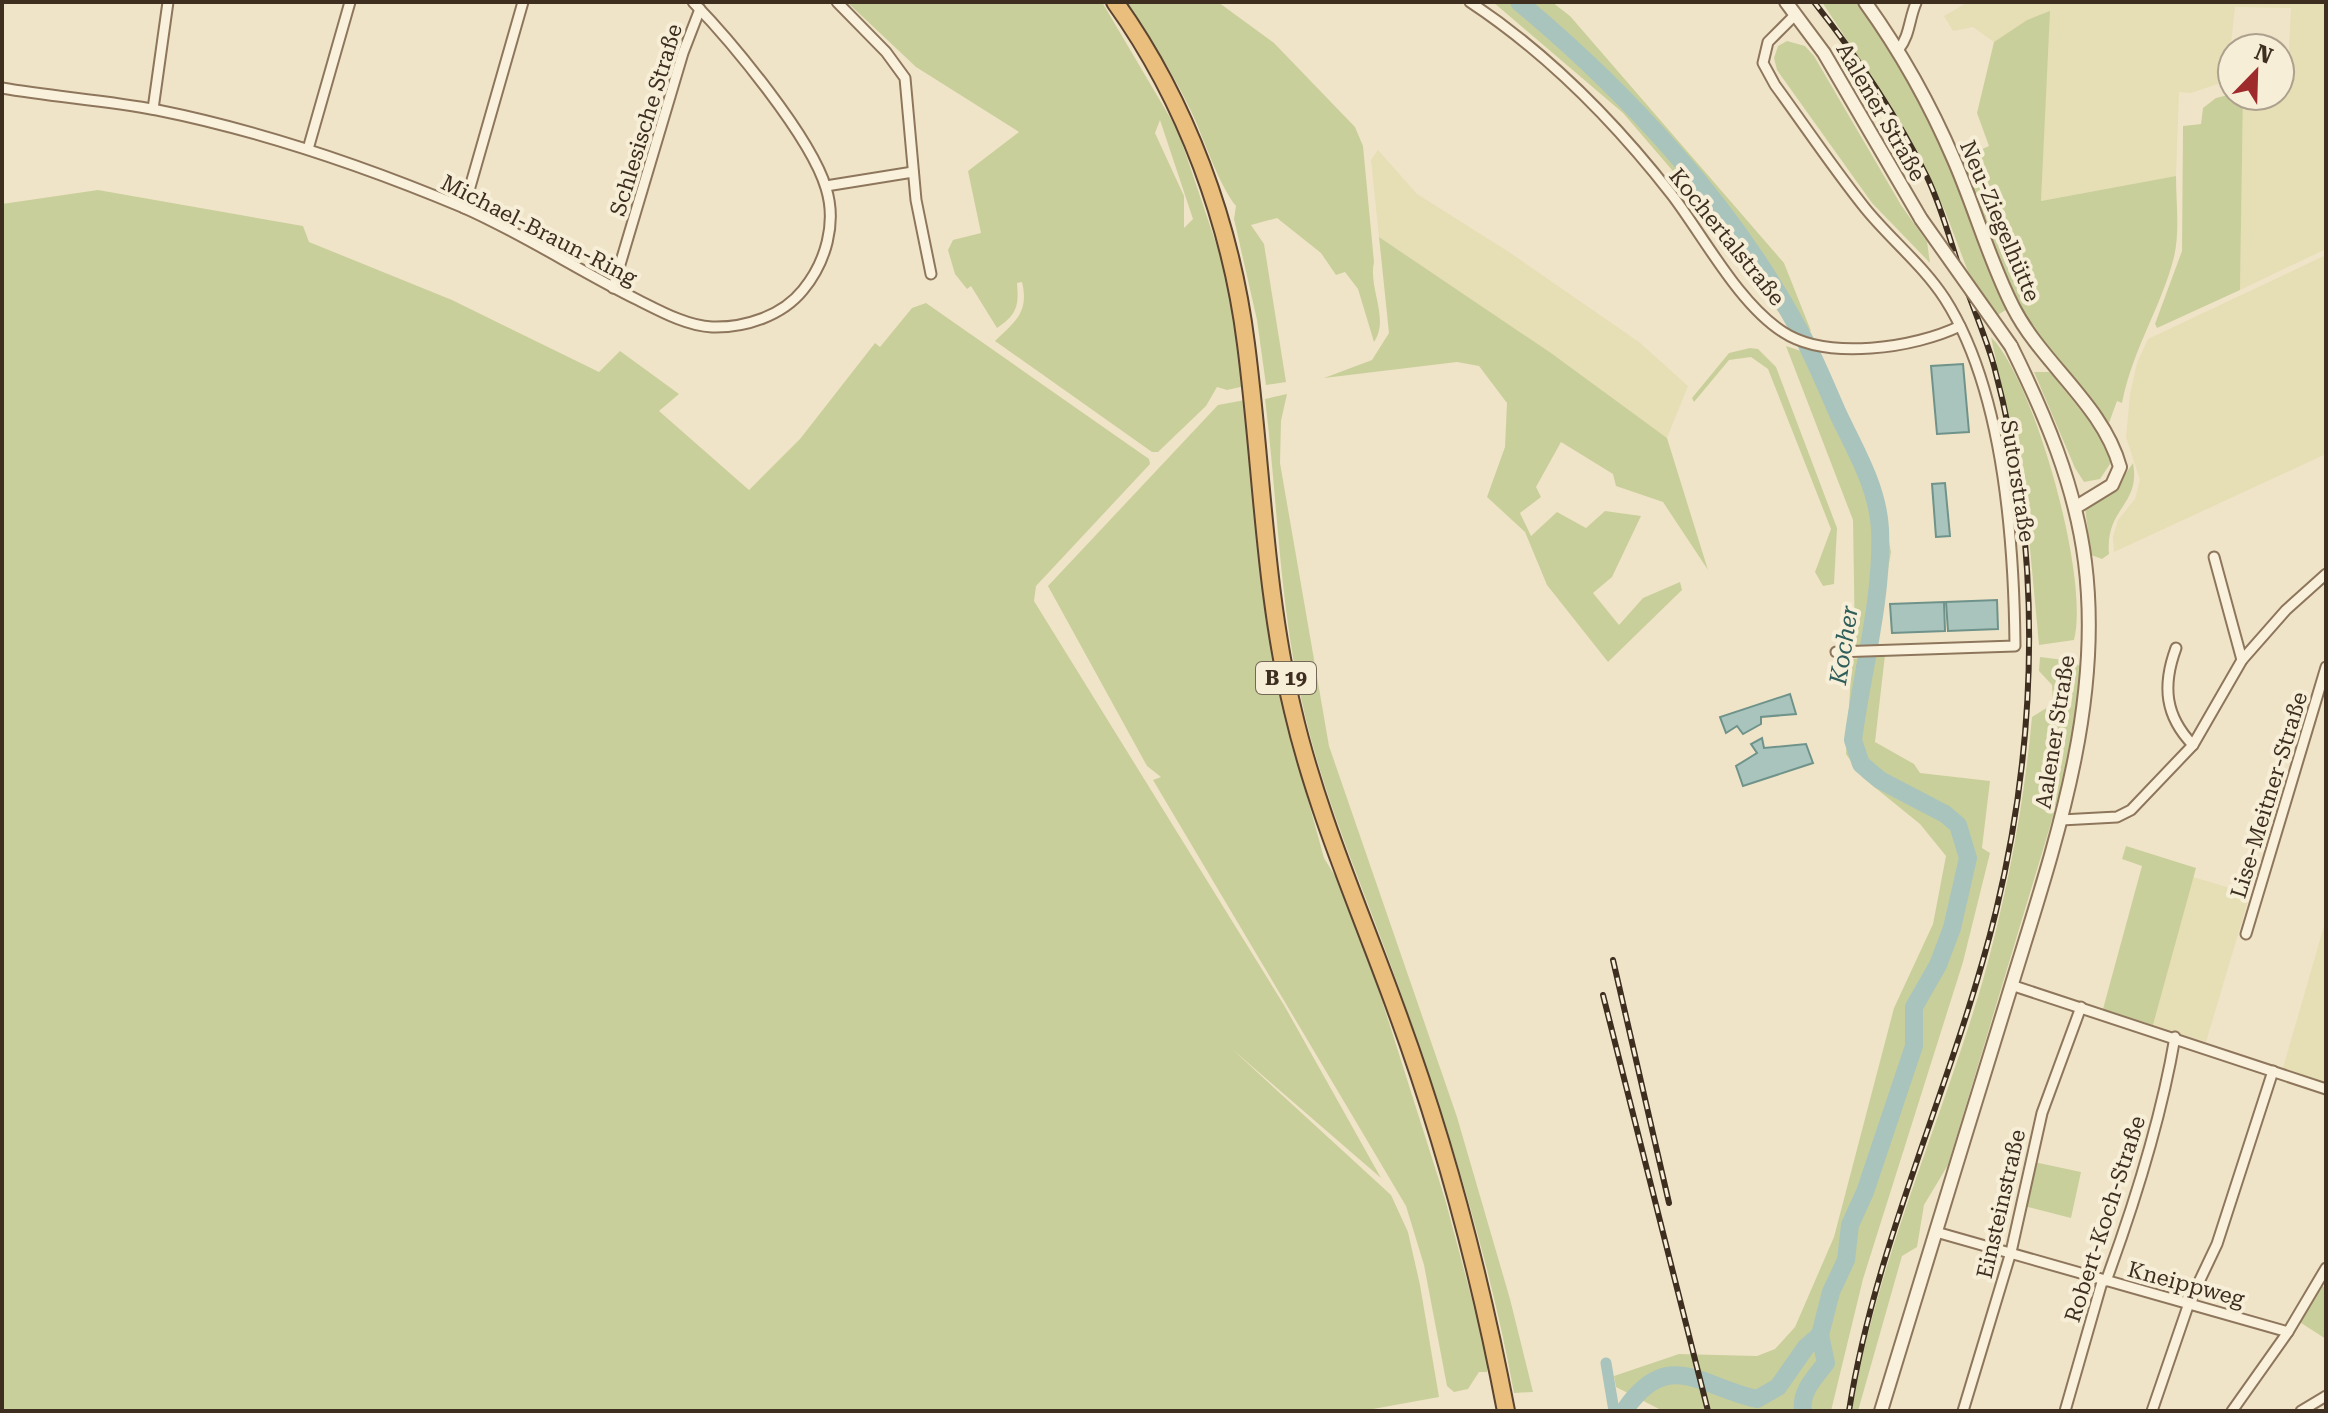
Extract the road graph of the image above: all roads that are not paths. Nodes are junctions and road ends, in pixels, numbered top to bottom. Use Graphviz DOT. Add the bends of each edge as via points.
graph roads {
  1 [pos="168,2"];
  2 [pos="350,2"];
  3 [pos="523,2"];
  4 [pos="837,2"];
  5 [pos="1115,2"];
  6 [pos="1470,2"];
  7 [pos="1786,2"];
  8 [pos="1865,2"];
  9 [pos="1916,3"];
  10 [pos="697,6"];
  11 [pos="1796,14"];
  12 [pos="1899,49"];
  13 [pos="2,88"];
  14 [pos="153,109"];
  15 [pos="308,149"];
  16 [pos="913,172"];
  17 [pos="826,186"];
  18 [pos="464,208"];
  19 [pos="931,274"];
  20 [pos="613,288"];
  21 [pos="1960,326"];
  22 [pos="2076,507"];
  23 [pos="2214,557"];
  24 [pos="2324,581"];
  25 [pos="2176,648"];
  26 [pos="1836,652"];
  27 [pos="2242,660"];
  28 [pos="2326,667"];
  29 [pos="2193,745"];
  30 [pos="2061,820"];
  31 [pos="2246,934"];
  32 [pos="2011,985"];
  33 [pos="2081,1007"];
  34 [pos="2175,1037"];
  35 [pos="2273,1071"];
  36 [pos="2326,1089"];
  37 [pos="1936,1232"];
  38 [pos="2011,1252"];
  39 [pos="2326,1268"];
  40 [pos="2106,1281"];
  41 [pos="2189,1303"];
  42 [pos="2288,1332"];
  43 [pos="2326,1397"];
  44 [pos="1506,1411"];
  45 [pos="1881,1411"];
  46 [pos="1963,1411"];
  47 [pos="2065,1411"];
  48 [pos="2152,1411"];
  49 [pos="2232,1411"];
  50 [pos="2301,1411"];
  51 [pos="2324,1411"];
  1 -- 14 [label="street"];
  2 -- 15 [label="street"];
  3 -- 18 [label="street"];
  4 -- 16 [label="street" via="905,78"];
  5 -- 44 [label="highway, B 19" via="1172,99 1216,206 1247,345 1274,611 1292,711 1439,1134 1466,1224"];
  6 -- 21 [label="street, Kochertalstraße" via="1586,98 1671,194 1753,304 1792,337 1852,350 1945,334"];
  7 -- 11 [label="street, Aalener Straße"];
  8 -- 12 [label="street, Neu-Ziegelhütte"];
  9 -- 12 [label="street" via="1907,39"];
  10 -- 17 [label="street" via="779,105"];
  10 -- 20 [label="street, Schlesische Straße"];
  11 -- 21 [label="street" via="1768,42 1763,63 1866,209 1944,298"];
  11 -- 22 [label="street, Aalener Straße, bridge" via="1921,219 2011,346 2048,421"];
  12 -- 22 [label="street, Neu-Ziegelhütte" via="1954,160 2027,333 2113,441 2120,467 2112,485"];
  13 -- 14 [label="street, Michael-Braun-Ring"];
  14 -- 15 [label="street, Michael-Braun-Ring"];
  15 -- 18 [label="street, Michael-Braun-Ring"];
  16 -- 17 [label="street"];
  16 -- 19 [label="street"];
  17 -- 20 [label="street, Michael-Braun-Ring" via="830,230 823,257 796,298 763,319 709,327 668,315"];
  18 -- 20 [label="street, Michael-Braun-Ring"];
  21 -- 26 [label="street, Sutorstraße" via="1976,361 2003,481 2015,646"];
  22 -- 30 [label="street, Aalener Straße" via="2089,655"];
  23 -- 27 [label="street"];
  24 -- 27 [label="street" via="2286,610"];
  25 -- 29 [label="street" via="2168,670 2167,699 2172,718"];
  27 -- 29 [label="street"];
  28 -- 31 [label="street, Lise-Meitner-Straße"];
  29 -- 30 [label="street" via="2131,810 2117,817"];
  30 -- 32 [label="street, Aalener Straße"];
  32 -- 33 [label="street"];
  32 -- 37 [label="street, Aalener Straße"];
  33 -- 34 [label="street"];
  33 -- 38 [label="street, Einsteinstraße" via="2042,1113"];
  34 -- 35 [label="street"];
  34 -- 40 [label="street, Robert-Koch-Straße" via="2144,1168"];
  35 -- 36 [label="street"];
  35 -- 41 [label="street" via="2217,1244"];
  37 -- 38 [label="street, Kneippweg"];
  37 -- 45 [label="street, Aalener Straße"];
  38 -- 40 [label="street, Kneippweg"];
  38 -- 46 [label="street, Einsteinstraße"];
  39 -- 42 [label="street"];
  40 -- 41 [label="street, Kneippweg"];
  40 -- 47 [label="street, Robert-Koch-Straße"];
  41 -- 42 [label="street, Kneippweg"];
  41 -- 48 [label="street"];
  42 -- 49 [label="street"];
  43 -- 50 [label="street"];
  43 -- 51 [label="street"];
}
